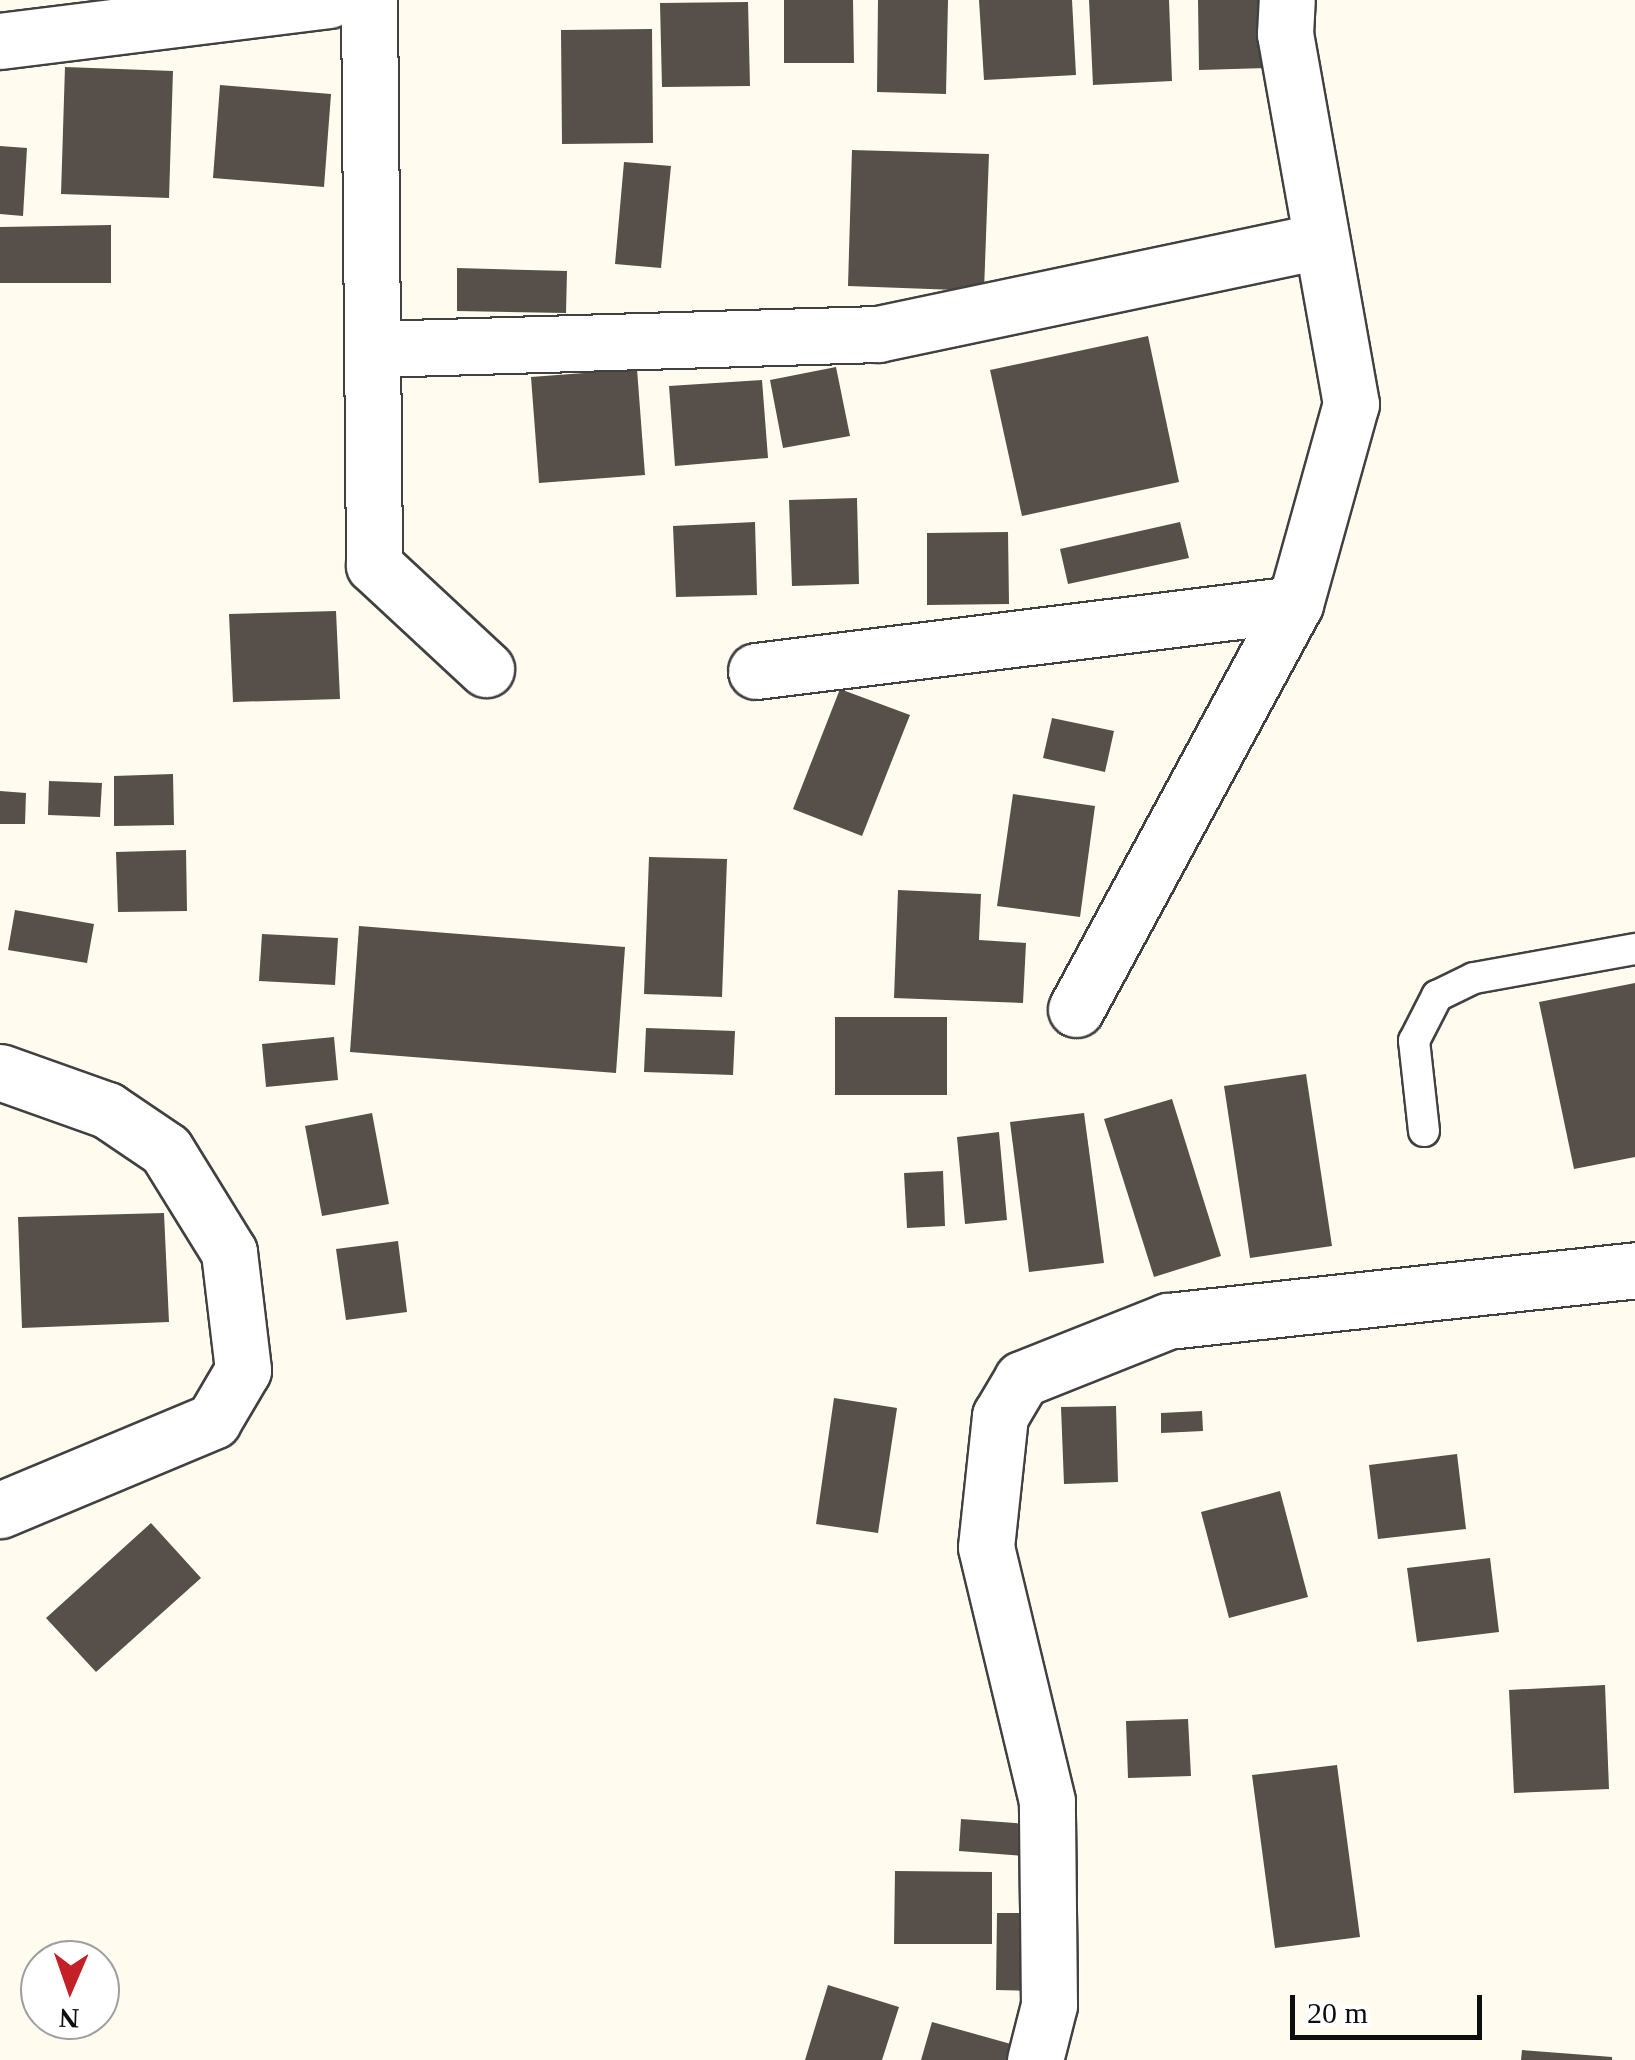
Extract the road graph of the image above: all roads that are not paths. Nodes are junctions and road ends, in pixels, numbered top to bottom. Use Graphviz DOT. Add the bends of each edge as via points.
graph roads {
  1 [pos="328,0"];
  2 [pos="368,0"];
  3 [pos="1287,0"];
  4 [pos="165,10"];
  5 [pos="0,40"];
  6 [pos="1318,241"];
  7 [pos="374,349"];
  8 [pos="1295,604"];
  9 [pos="486,669"];
  10 [pos="756,671"];
  11 [pos="1635,949"];
  12 [pos="1076,1010"];
  13 [pos="0,1072"];
  14 [pos="1424,1131"];
  15 [pos="1635,1270"];
  16 [pos="0,1510"];
  17 [pos="1035,2060"];
  1 -- 4 [label="street"];
  2 -- 7 [label="street"];
  3 -- 6 [label="street" via="1285,34"];
  4 -- 5 [label="street"];
  6 -- 7 [label="street" via="878,334"];
  6 -- 8 [label="street" via="1351,404"];
  7 -- 9 [label="street" via="374,565"];
  8 -- 10 [label="street"];
  8 -- 12 [label="street"];
  11 -- 14 [label="lane" via="1474,978 1437,996 1414,1042"];
  13 -- 16 [label="street" via="107,1110 166,1150 229,1252 243,1370 213,1421"];
  15 -- 17 [label="street" via="1168,1321 1022,1380 1000,1416 986,1547 1047,1801 1049,2004"];
}
